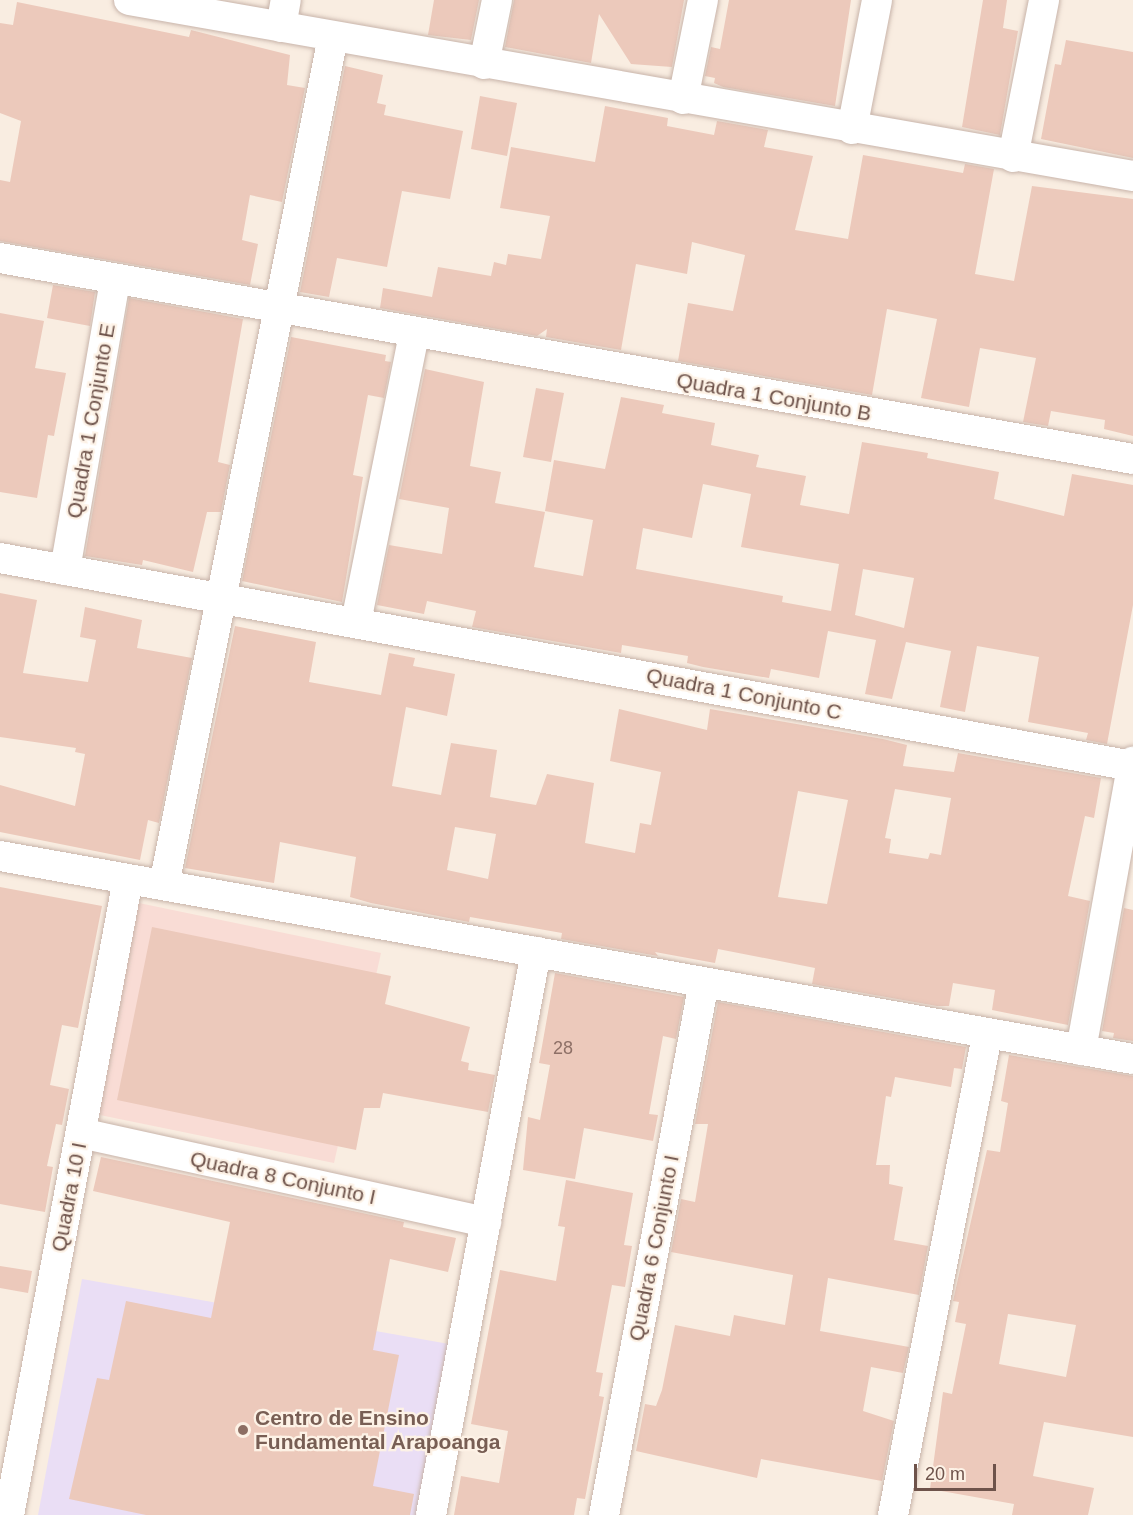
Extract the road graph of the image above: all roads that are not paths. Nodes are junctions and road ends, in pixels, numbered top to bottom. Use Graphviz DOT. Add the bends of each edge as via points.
graph roads {
  1 [pos="129,0"];
  2 [pos="497,0"];
  3 [pos="703,0"];
  4 [pos="877,0"];
  5 [pos="1044,0"];
  6 [pos="284,14"];
  7 [pos="333,37"];
  8 [pos="484,64"];
  9 [pos="683,99"];
  10 [pos="852,129"];
  11 [pos="1013,157"];
  12 [pos="1133,176"];
  13 [pos="0,258"];
  14 [pos="115,280"];
  15 [pos="279,310"];
  16 [pos="414,335"];
  17 [pos="1133,459"];
  18 [pos="0,558"];
  19 [pos="66,570"];
  20 [pos="222,598"];
  21 [pos="356,622"];
  22 [pos="1133,764"];
  23 [pos="0,856"];
  24 [pos="128,879"];
  25 [pos="164,885"];
  26 [pos="536,952"];
  27 [pos="704,982"];
  28 [pos="988,1033"];
  29 [pos="1081,1050"];
  30 [pos="1133,1059"];
  31 [pos="81,1133"];
  32 [pos="486,1222"];
  33 [pos="9,1515"];
  34 [pos="431,1515"];
  35 [pos="604,1515"];
  36 [pos="893,1515"];
  1 -- 6 [label="street"];
  2 -- 8 [label="street"];
  3 -- 9 [label="street"];
  4 -- 10 [label="street"];
  5 -- 11 [label="street"];
  6 -- 7 [label="street"];
  7 -- 8 [label="street"];
  7 -- 15 [label="street"];
  8 -- 9 [label="street"];
  9 -- 10 [label="street"];
  10 -- 11 [label="street"];
  11 -- 12 [label="street"];
  13 -- 14 [label="street"];
  14 -- 15 [label="street"];
  14 -- 19 [label="street, Quadra 1 Conjunto E"];
  15 -- 16 [label="street"];
  15 -- 20 [label="street"];
  16 -- 17 [label="street, Quadra 1 Conjunto B"];
  16 -- 21 [label="street"];
  18 -- 19 [label="street"];
  19 -- 20 [label="street"];
  20 -- 21 [label="street"];
  20 -- 25 [label="street"];
  21 -- 22 [label="street, Quadra 1 Conjunto C"];
  22 -- 29 [label="street"];
  23 -- 24 [label="street"];
  24 -- 25 [label="street"];
  24 -- 31 [label="street, Quadra 10 I"];
  25 -- 26 [label="street"];
  26 -- 27 [label="street"];
  26 -- 32 [label="street"];
  27 -- 28 [label="street"];
  27 -- 35 [label="street, Quadra 6 Conjunto I"];
  28 -- 29 [label="street"];
  28 -- 36 [label="street"];
  29 -- 30 [label="street"];
  31 -- 32 [label="street, Quadra 8 Conjunto I"];
  31 -- 33 [label="street, Quadra 10 I"];
  32 -- 34 [label="street"];
}
